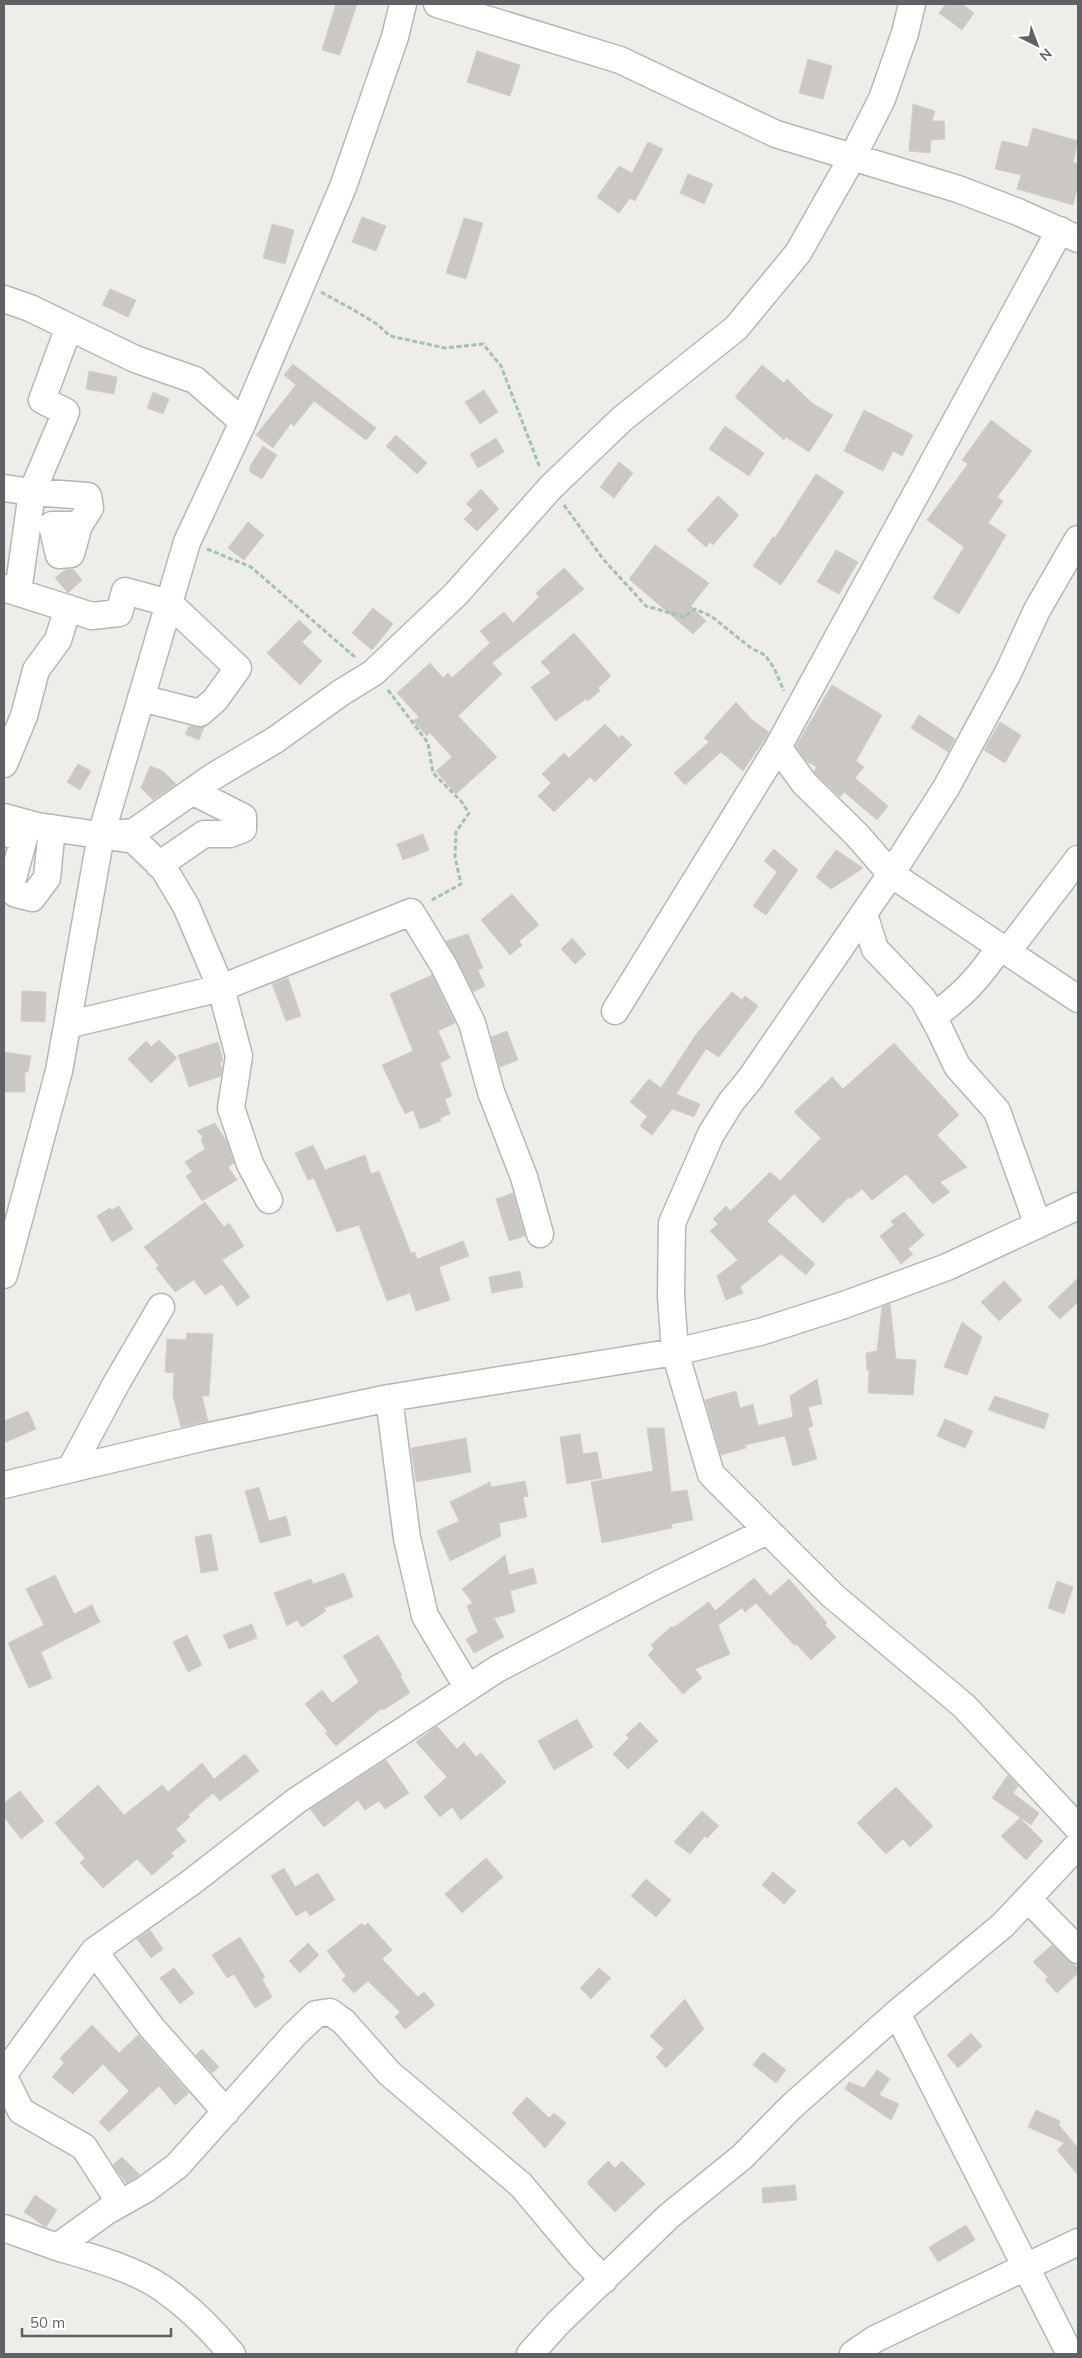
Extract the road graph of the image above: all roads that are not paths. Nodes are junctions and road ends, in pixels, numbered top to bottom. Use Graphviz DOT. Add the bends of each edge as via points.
graph roads {
  1 [pos="403,4"];
  2 [pos="437,4"];
  3 [pos="912,4"];
  4 [pos="852,158"];
  5 [pos="1069,234"];
  6 [pos="4,299"];
  7 [pos="69,327"];
  8 [pos="243,422"];
  9 [pos="4,488"];
  10 [pos="32,492"];
  11 [pos="79,525"];
  12 [pos="1078,539"];
  13 [pos="11,590"];
  14 [pos="169,604"];
  15 [pos="68,608"];
  16 [pos="141,698"];
  17 [pos="778,747"];
  18 [pos="4,764"];
  19 [pos="192,791"];
  20 [pos="4,818"];
  21 [pos="52,828"];
  22 [pos="4,833"];
  23 [pos="101,834"];
  24 [pos="1078,859"];
  25 [pos="159,865"];
  26 [pos="891,874"];
  27 [pos="864,914"];
  28 [pos="1003,950"];
  29 [pos="221,988"];
  30 [pos="1078,999"];
  31 [pos="614,1011"];
  32 [pos="933,1017"];
  33 [pos="67,1025"];
  34 [pos="269,1200"];
  35 [pos="1078,1206"];
  36 [pos="1038,1225"];
  37 [pos="540,1234"];
  38 [pos="4,1275"];
  39 [pos="161,1307"];
  40 [pos="675,1352"];
  41 [pos="389,1398"];
  42 [pos="72,1468"];
  43 [pos="4,1485"];
  44 [pos="768,1531"];
  45 [pos="468,1688"];
  46 [pos="1078,1828"];
  47 [pos="1078,1845"];
  48 [pos="1028,1898"];
  49 [pos="1078,1950"];
  50 [pos="94,1951"];
  51 [pos="897,2012"];
  52 [pos="4,2076"];
  53 [pos="226,2112"];
  54 [pos="120,2202"];
  55 [pos="4,2228"];
  56 [pos="1078,2242"];
  57 [pos="57,2247"];
  58 [pos="1027,2266"];
  59 [pos="604,2280"];
  60 [pos="232,2354"];
  61 [pos="530,2354"];
  62 [pos="853,2354"];
  63 [pos="1070,2354"];
  1 -- 8 [label="street" via="395,38 343,187"];
  2 -- 4 [label="street" via="620,60 776,134"];
  3 -- 4 [label="street" via="882,100"];
  4 -- 5 [label="street" via="958,189"];
  4 -- 19 [label="street" via="798,253 736,328 622,419 551,487 456,594 373,673 275,740"];
  5 -- 17 [label="street"];
  6 -- 7 [label="street"];
  7 -- 8 [label="street" via="135,359 194,380"];
  7 -- 10 [label="street" via="42,400 66,412"];
  8 -- 14 [label="street" via="187,542"];
  9 -- 10 [label="street"];
  10 -- 11 [label="street" via="88,496 90,508"];
  10 -- 13 [label="street"];
  12 -- 26 [label="street" via="1037,610 1008,673 959,764"];
  13 -- 15 [label="street"];
  14 -- 15 [label="street" via="125,592 119,613 92,616"];
  14 -- 16 [label="street"];
  14 -- 16 [label="street" via="238,668 215,700 200,713"];
  15 -- 18 [label="street" via="58,640 36,670 24,716"];
  16 -- 23 [label="street"];
  17 -- 26 [label="street" via="804,783"];
  17 -- 31 [label="street"];
  19 -- 23 [label="street" via="134,832"];
  19 -- 25 [label="street" via="242,817 243,829 230,834 204,834"];
  20 -- 21 [label="street"];
  21 -- 22 [label="street" via="47,878 32,898 10,889 24,838"];
  21 -- 23 [label="street"];
  23 -- 25 [label="street" via="134,840"];
  23 -- 33 [label="street"];
  24 -- 28 [label="street"];
  25 -- 29 [label="street" via="186,906"];
  26 -- 27 [label="street"];
  26 -- 28 [label="street"];
  27 -- 32 [label="street" via="876,949 923,999"];
  27 -- 40 [label="street" via="731,1102 700,1158 672,1223 671,1296"];
  28 -- 30 [label="street"];
  28 -- 32 [label="street" via="955,1001"];
  29 -- 33 [label="street"];
  29 -- 34 [label="street" via="239,1056 230,1108 250,1164"];
  29 -- 37 [label="street" via="411,912 444,966 472,1023 491,1092 524,1176"];
  32 -- 36 [label="street" via="957,1066 997,1111"];
  33 -- 38 [label="street" via="59,1071"];
  35 -- 36 [label="street"];
  36 -- 40 [label="street" via="947,1267 844,1305 760,1332"];
  39 -- 42 [label="street"];
  40 -- 41 [label="street"];
  40 -- 44 [label="street" via="712,1474"];
  41 -- 42 [label="street"];
  41 -- 45 [label="street" via="408,1538 425,1616"];
  42 -- 43 [label="street"];
  44 -- 45 [label="street" via="659,1584 497,1669"];
  44 -- 46 [label="street" via="833,1596 964,1706"];
  45 -- 50 [label="street" via="296,1801 189,1884"];
  47 -- 48 [label="street"];
  48 -- 49 [label="street"];
  48 -- 51 [label="street" via="996,1931"];
  50 -- 52 [label="street"];
  50 -- 53 [label="street" via="152,2028"];
  51 -- 58 [label="street"];
  51 -- 59 [label="street" via="791,2107 742,2157 669,2216"];
  52 -- 54 [label="street" via="20,2111 84,2147"];
  53 -- 54 [label="street" via="177,2166 146,2189"];
  53 -- 59 [label="street" via="294,2034 316,2014 330,2012 344,2022 389,2073 521,2185"];
  54 -- 57 [label="street"];
  55 -- 57 [label="street"];
  56 -- 58 [label="street"];
  57 -- 60 [label="street" via="109,2263 161,2288 214,2332"];
  58 -- 62 [label="street" via="875,2340"];
  58 -- 63 [label="street"];
  59 -- 61 [label="street"];
}
